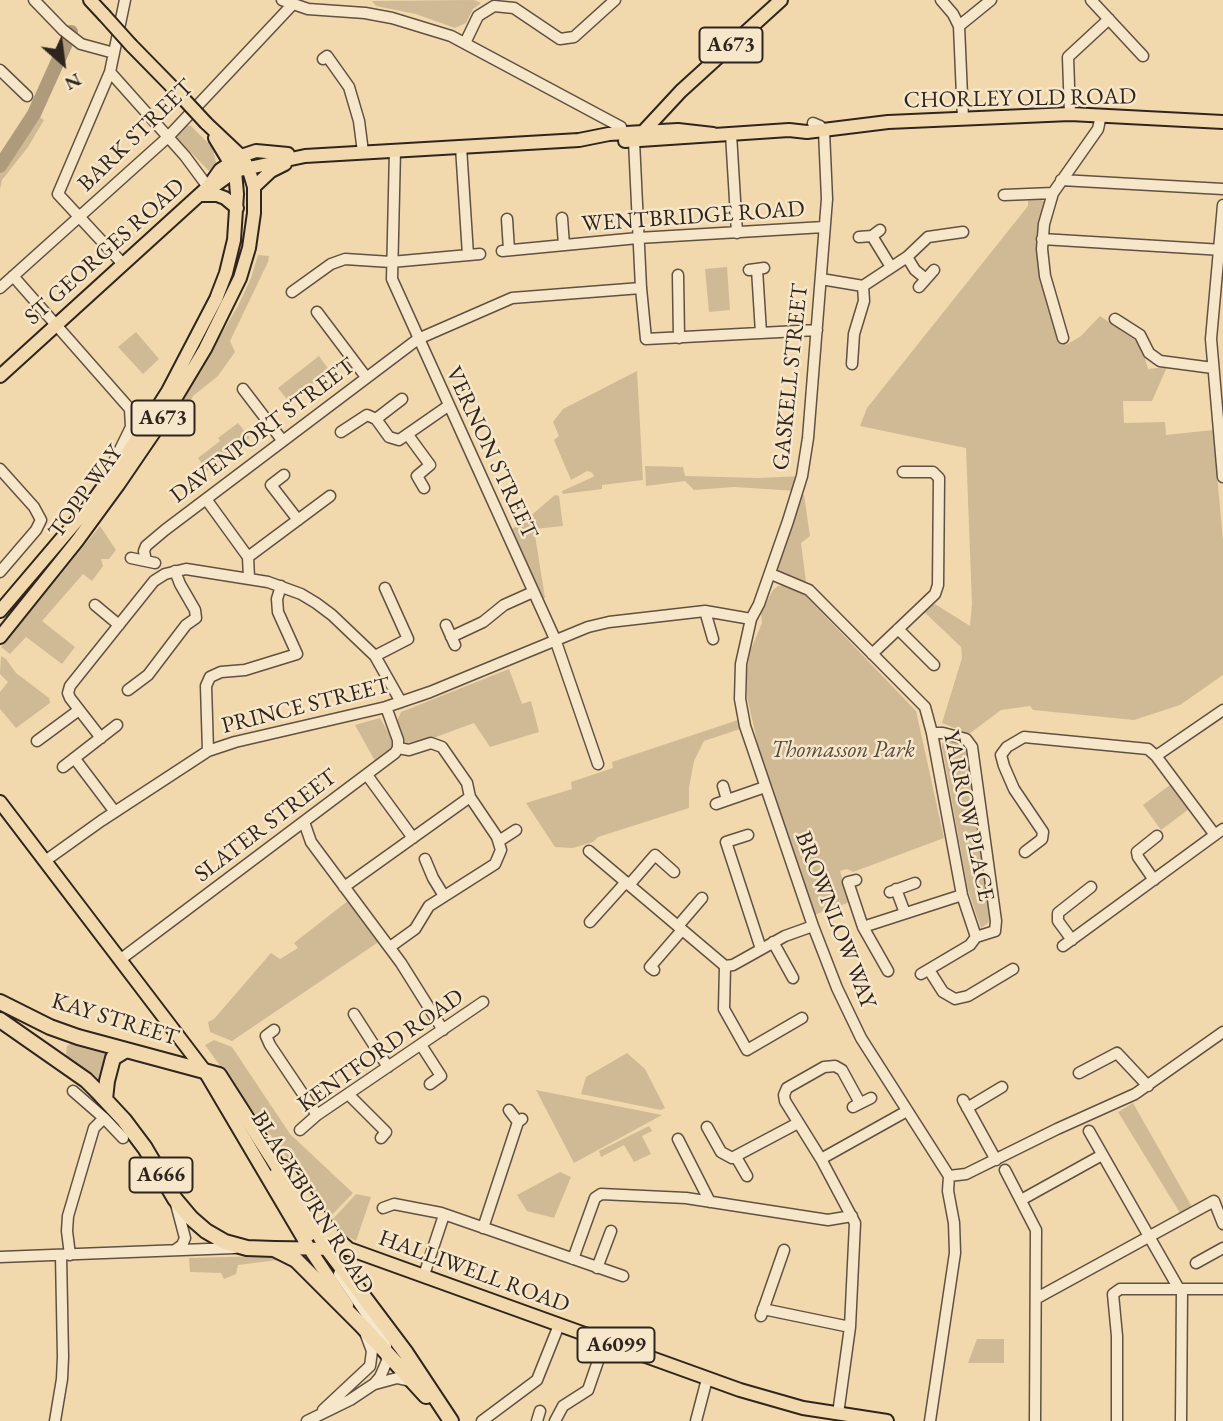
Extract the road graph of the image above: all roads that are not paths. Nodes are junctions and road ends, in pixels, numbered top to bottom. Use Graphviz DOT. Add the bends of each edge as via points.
graph roads {
  1 [pos="34,0"];
  2 [pos="90,0"];
  3 [pos="125,0"];
  4 [pos="367,0"];
  5 [pos="615,0"];
  6 [pos="781,0"];
  7 [pos="941,0"];
  8 [pos="991,0"];
  9 [pos="1091,0"];
  10 [pos="287,3"];
  11 [pos="365,13"];
  12 [pos="1109,19"];
  13 [pos="959,26"];
  14 [pos="465,43"];
  15 [pos="114,53"];
  16 [pos="1143,56"];
  17 [pos="323,59"];
  18 [pos="0,70"];
  19 [pos="110,72"];
  20 [pos="27,96"];
  21 [pos="1070,114"];
  22 [pos="597,115"];
  23 [pos="1101,115"];
  24 [pos="963,119"];
  25 [pos="1223,122"];
  26 [pos="206,123"];
  27 [pos="827,129"];
  28 [pos="631,133"];
  29 [pos="731,134"];
  30 [pos="168,137"];
  31 [pos="585,138"];
  32 [pos="461,146"];
  33 [pos="395,150"];
  34 [pos="256,151"];
  35 [pos="363,152"];
  36 [pos="305,156"];
  37 [pos="235,163"];
  38 [pos="248,167"];
  39 [pos="1061,180"];
  40 [pos="254,187"];
  41 [pos="1223,189"];
  42 [pos="204,191"];
  43 [pos="1053,192"];
  44 [pos="1004,195"];
  45 [pos="1223,205"];
  46 [pos="237,208"];
  47 [pos="80,216"];
  48 [pos="562,218"];
  49 [pos="507,219"];
  50 [pos="824,227"];
  51 [pos="963,232"];
  52 [pos="737,233"];
  53 [pos="859,237"];
  54 [pos="638,239"];
  55 [pos="1042,239"];
  56 [pos="564,245"];
  57 [pos="1221,250"];
  58 [pos="480,254"];
  59 [pos="468,255"];
  60 [pos="907,257"];
  61 [pos="391,262"];
  62 [pos="123,264"];
  63 [pos="891,267"];
  64 [pos="757,269"];
  65 [pos="13,276"];
  66 [pos="927,278"];
  67 [pos="821,279"];
  68 [pos="680,281"];
  69 [pos="863,286"];
  70 [pos="0,288"];
  71 [pos="641,288"];
  72 [pos="292,292"];
  73 [pos="1219,310"];
  74 [pos="317,312"];
  75 [pos="1128,312"];
  76 [pos="55,325"];
  77 [pos="817,330"];
  78 [pos="761,333"];
  79 [pos="679,338"];
  80 [pos="1063,338"];
  81 [pos="418,340"];
  82 [pos="852,364"];
  83 [pos="1213,368"];
  84 [pos="0,376"];
  85 [pos="366,377"];
  86 [pos="243,389"];
  87 [pos="402,400"];
  88 [pos="448,406"];
  89 [pos="376,419"];
  90 [pos="341,432"];
  91 [pos="408,435"];
  92 [pos="282,440"];
  93 [pos="0,469"];
  94 [pos="284,475"];
  95 [pos="902,475"];
  96 [pos="1223,477"];
  97 [pos="424,488"];
  98 [pos="330,496"];
  99 [pos="206,499"];
  100 [pos="91,504"];
  101 [pos="298,520"];
  102 [pos="248,557"];
  103 [pos="131,558"];
  104 [pos="176,570"];
  105 [pos="0,572"];
  106 [pos="771,574"];
  107 [pos="249,578"];
  108 [pos="281,586"];
  109 [pos="385,588"];
  110 [pos="533,592"];
  111 [pos="100,605"];
  112 [pos="0,611"];
  113 [pos="705,611"];
  114 [pos="751,619"];
  115 [pos="119,625"];
  116 [pos="446,625"];
  117 [pos="898,629"];
  118 [pos="708,634"];
  119 [pos="0,637"];
  120 [pos="555,639"];
  121 [pos="934,648"];
  122 [pos="872,654"];
  123 [pos="375,656"];
  124 [pos="925,656"];
  125 [pos="934,665"];
  126 [pos="128,690"];
  127 [pos="401,702"];
  128 [pos="386,708"];
  129 [pos="79,710"];
  130 [pos="1223,710"];
  131 [pos="117,725"];
  132 [pos="932,733"];
  133 [pos="101,738"];
  134 [pos="37,741"];
  135 [pos="398,748"];
  136 [pos="208,751"];
  137 [pos="1156,756"];
  138 [pos="75,759"];
  139 [pos="598,764"];
  140 [pos="64,767"];
  141 [pos="367,775"];
  142 [pos="723,786"];
  143 [pos="765,787"];
  144 [pos="470,797"];
  145 [pos="727,800"];
  146 [pos="0,802"];
  147 [pos="716,804"];
  148 [pos="115,812"];
  149 [pos="304,822"];
  150 [pos="516,830"];
  151 [pos="1219,832"];
  152 [pos="748,835"];
  153 [pos="1157,836"];
  154 [pos="413,838"];
  155 [pos="499,841"];
  156 [pos="589,851"];
  157 [pos="1025,852"];
  158 [pos="425,859"];
  159 [pos="46,861"];
  160 [pos="674,872"];
  161 [pos="856,880"];
  162 [pos="1154,880"];
  163 [pos="627,883"];
  164 [pos="915,883"];
  165 [pos="344,887"];
  166 [pos="1091,887"];
  167 [pos="962,895"];
  168 [pos="444,896"];
  169 [pos="701,904"];
  170 [pos="905,913"];
  171 [pos="590,922"];
  172 [pos="813,926"];
  173 [pos="863,927"];
  174 [pos="680,928"];
  175 [pos="976,937"];
  176 [pos="773,943"];
  177 [pos="390,947"];
  178 [pos="761,949"];
  179 [pos="121,960"];
  180 [pos="725,966"];
  181 [pos="654,970"];
  182 [pos="888,971"];
  183 [pos="793,978"];
  184 [pos="1012,984"];
  185 [pos="0,1002"];
  186 [pos="483,1002"];
  187 [pos="166,1017"];
  188 [pos="802,1018"];
  189 [pos="0,1020"];
  190 [pos="354,1021"];
  191 [pos="274,1030"];
  192 [pos="443,1030"];
  193 [pos="1223,1032"];
  194 [pos="183,1043"];
  195 [pos="421,1045"];
  196 [pos="126,1050"];
  197 [pos="165,1059"];
  198 [pos="388,1067"];
  199 [pos="204,1070"];
  200 [pos="1079,1073"];
  201 [pos="223,1080"];
  202 [pos="430,1084"];
  203 [pos="1148,1086"];
  204 [pos="1002,1087"];
  205 [pos="73,1091"];
  206 [pos="349,1095"];
  207 [pos="871,1098"];
  208 [pos="105,1099"];
  209 [pos="509,1110"];
  210 [pos="907,1111"];
  211 [pos="317,1115"];
  212 [pos="104,1118"];
  213 [pos="798,1123"];
  214 [pos="707,1127"];
  215 [pos="300,1130"];
  216 [pos="1089,1131"];
  217 [pos="123,1138"];
  218 [pos="381,1138"];
  219 [pos="261,1142"];
  220 [pos="672,1154"];
  221 [pos="1102,1155"];
  222 [pos="736,1157"];
  223 [pos="996,1160"];
  224 [pos="823,1162"];
  225 [pos="1005,1170"];
  226 [pos="747,1176"];
  227 [pos="950,1176"];
  228 [pos="701,1184"];
  229 [pos="175,1199"];
  230 [pos="689,1199"];
  231 [pos="1021,1200"];
  232 [pos="710,1202"];
  233 [pos="383,1208"];
  234 [pos="444,1215"];
  235 [pos="852,1216"];
  236 [pos="1223,1224"];
  237 [pos="484,1228"];
  238 [pos="611,1231"];
  239 [pos="1149,1236"];
  240 [pos="247,1248"];
  241 [pos="266,1248"];
  242 [pos="309,1248"];
  243 [pos="1223,1248"];
  244 [pos="349,1249"];
  245 [pos="784,1250"];
  246 [pos="171,1251"];
  247 [pos="329,1252"];
  248 [pos="65,1255"];
  249 [pos="0,1257"];
  250 [pos="573,1259"];
  251 [pos="1196,1263"];
  252 [pos="597,1268"];
  253 [pos="424,1275"];
  254 [pos="623,1276"];
  255 [pos="1180,1289"];
  256 [pos="1223,1289"];
  257 [pos="1037,1298"];
  258 [pos="559,1325"];
  259 [pos="362,1326"];
  260 [pos="849,1327"];
  261 [pos="606,1341"];
  262 [pos="388,1355"];
  263 [pos="707,1379"];
  264 [pos="414,1383"];
  265 [pos="374,1384"];
  266 [pos="320,1413"];
  267 [pos="838,1414"];
  268 [pos="55,1421"];
  269 [pos="307,1421"];
  270 [pos="450,1421"];
  271 [pos="482,1421"];
  272 [pos="555,1421"];
  273 [pos="696,1421"];
  274 [pos="887,1421"];
  275 [pos="930,1421"];
  276 [pos="1035,1421"];
  277 [pos="1117,1421"];
  278 [pos="1181,1421"];
  1 -- 15 [label="street" via="81,44"];
  2 -- 26 [label="main road, bridge"];
  3 -- 15 [label="street"];
  4 -- 11 [label="street"];
  5 -- 14 [label="street" via="574,37 560,39 514,8 494,6 478,16"];
  6 -- 28 [label="main road, A673"];
  7 -- 13 [label="street"];
  8 -- 13 [label="street"];
  9 -- 12 [label="street"];
  10 -- 11 [label="street"];
  10 -- 30 [label="street, BARK STREET"];
  11 -- 14 [label="street" via="422,26"];
  12 -- 16 [label="street"];
  12 -- 21 [label="street" via="1068,57"];
  13 -- 24 [label="street"];
  14 -- 22 [label="street"];
  15 -- 19 [label="street"];
  17 -- 35 [label="street" via="327,56 349,87"];
  18 -- 20 [label="street"];
  19 -- 30 [label="street"];
  19 -- 47 [label="street" via="58,194"];
  21 -- 23 [label="main road, CHORLEY OLD ROAD"];
  21 -- 24 [label="main road, CHORLEY OLD ROAD"];
  22 -- 28 [label="street"];
  22 -- 31 [label="street" via="598,127"];
  23 -- 25 [label="main road, CHORLEY OLD ROAD"];
  23 -- 39 [label="street" via="1098,129"];
  24 -- 27 [label="main road, CHORLEY OLD ROAD"];
  26 -- 34 [label="main road"];
  26 -- 37 [label="main road"];
  27 -- 29 [label="main road, CHORLEY OLD ROAD"];
  27 -- 50 [label="street, GASKELL STREET"];
  28 -- 29 [label="main road, CHORLEY OLD ROAD"];
  28 -- 31 [label="main road, ST GEORGES ROAD" via="607,142"];
  28 -- 54 [label="street"];
  29 -- 52 [label="street"];
  30 -- 42 [label="street" via="185,156"];
  30 -- 47 [label="street, BARK STREET"];
  31 -- 32 [label="main road, ST GEORGES ROAD"];
  32 -- 33 [label="main road, ST GEORGES ROAD"];
  32 -- 59 [label="street"];
  33 -- 35 [label="main road, ST GEORGES ROAD"];
  33 -- 61 [label="street, VERNON STREET"];
  34 -- 36 [label="main road, ST GEORGES ROAD"];
  34 -- 37 [label="main road, ST GEORGES ROAD"];
  35 -- 36 [label="main road, ST GEORGES ROAD"];
  36 -- 38 [label="main road, ST GEORGES ROAD"];
  36 -- 40 [label="main road" via="271,171"];
  37 -- 38 [label="main road, ST GEORGES ROAD"];
  37 -- 42 [label="main road, ST GEORGES ROAD" via="217,184"];
  37 -- 46 [label="main road, TOPP WAY / A673"];
  38 -- 40 [label="main road, TOPP WAY / A673"];
  39 -- 41 [label="street"];
  39 -- 43 [label="street"];
  40 -- 119 [label="main road, TOPP WAY / A673" via="249,248 240,278 205,349 118,485"];
  42 -- 46 [label="main road"];
  42 -- 62 [label="main road, ST GEORGES ROAD"];
  43 -- 44 [label="street" via="1017,190"];
  43 -- 55 [label="street"];
  45 -- 57 [label="street"];
  46 -- 100 [label="main road, TOPP WAY / A673" via="226,273 198,337 154,413"];
  47 -- 62 [label="street"];
  47 -- 65 [label="street, BARK STREET"];
  48 -- 56 [label="street, WENTBRIDGE ROAD"];
  49 -- 56 [label="street, WENTBRIDGE ROAD" via="506,251"];
  50 -- 52 [label="street, WENTBRIDGE ROAD"];
  50 -- 67 [label="street, GASKELL STREET"];
  51 -- 60 [label="street" via="950,238 928,237"];
  52 -- 54 [label="street, WENTBRIDGE ROAD"];
  53 -- 63 [label="street" via="876,233"];
  54 -- 56 [label="street, WENTBRIDGE ROAD"];
  54 -- 71 [label="street"];
  55 -- 57 [label="street"];
  55 -- 80 [label="street" via="1045,276"];
  57 -- 73 [label="street"];
  58 -- 59 [label="street"];
  59 -- 61 [label="street"];
  60 -- 63 [label="street"];
  60 -- 66 [label="street"];
  61 -- 72 [label="street" via="336,261"];
  61 -- 81 [label="street, VERNON STREET" via="394,286"];
  62 -- 76 [label="main road, ST GEORGES ROAD"];
  63 -- 69 [label="street"];
  64 -- 78 [label="street"];
  65 -- 70 [label="street, BARK STREET"];
  65 -- 76 [label="street"];
  67 -- 69 [label="street"];
  67 -- 77 [label="street, GASKELL STREET"];
  68 -- 79 [label="street"];
  69 -- 82 [label="street" via="864,301 854,334 858,348"];
  71 -- 79 [label="street" via="646,339"];
  71 -- 81 [label="street, DAVENPORT STREET" via="512,298"];
  73 -- 83 [label="street" via="1211,339"];
  74 -- 85 [label="street"];
  75 -- 83 [label="street" via="1118,320 1140,335 1149,353 1160,361"];
  76 -- 84 [label="main road, ST GEORGES ROAD"];
  76 -- 100 [label="street" via="132,414 131,427"];
  77 -- 78 [label="street"];
  77 -- 106 [label="street, GASKELL STREET" via="806,458"];
  78 -- 79 [label="street"];
  81 -- 85 [label="street, DAVENPORT STREET"];
  81 -- 88 [label="street, VERNON STREET"];
  83 -- 96 [label="street"];
  85 -- 92 [label="street, DAVENPORT STREET"];
  86 -- 92 [label="street"];
  87 -- 89 [label="street"];
  88 -- 91 [label="street"];
  88 -- 110 [label="street, VERNON STREET"];
  89 -- 90 [label="street" via="363,416"];
  89 -- 91 [label="street" via="392,439"];
  91 -- 97 [label="street" via="430,465 417,476"];
  92 -- 99 [label="street, DAVENPORT STREET"];
  93 -- 105 [label="street" via="40,516 40,524"];
  94 -- 101 [label="street" via="271,485"];
  95 -- 117 [label="street" via="933,472 939,478 938,585 930,602"];
  98 -- 101 [label="street"];
  99 -- 102 [label="street"];
  99 -- 103 [label="street, DAVENPORT STREET" via="146,545 150,562"];
  100 -- 112 [label="main road, TOPP WAY / A673"];
  101 -- 102 [label="street"];
  102 -- 107 [label="street"];
  104 -- 107 [label="street"];
  104 -- 115 [label="street" via="154,581"];
  104 -- 126 [label="street" via="196,618 148,675"];
  106 -- 114 [label="street, GASKELL STREET"];
  106 -- 122 [label="street" via="809,590"];
  107 -- 108 [label="street"];
  108 -- 123 [label="street" via="332,615"];
  108 -- 136 [label="street" via="278,612 297,654 245,670 216,673 207,680"];
  109 -- 123 [label="street" via="408,639"];
  110 -- 116 [label="street" via="504,605 453,641"];
  110 -- 120 [label="street, VERNON STREET"];
  111 -- 115 [label="street"];
  113 -- 114 [label="street, PRINCE STREET"];
  113 -- 118 [label="street"];
  113 -- 120 [label="street, PRINCE STREET" via="609,622"];
  114 -- 143 [label="street, BROWNLOW WAY" via="741,664 740,699"];
  115 -- 129 [label="street" via="70,686 68,693"];
  117 -- 122 [label="street"];
  117 -- 124 [label="street"];
  120 -- 127 [label="street, PRINCE STREET"];
  120 -- 139 [label="street, VERNON STREET"];
  121 -- 124 [label="street"];
  122 -- 132 [label="street, YARROW PLACE" via="921,703"];
  123 -- 127 [label="street"];
  124 -- 125 [label="street"];
  127 -- 128 [label="street, PRINCE STREET"];
  128 -- 135 [label="street"];
  128 -- 136 [label="street, PRINCE STREET"];
  129 -- 133 [label="street"];
  129 -- 134 [label="street"];
  130 -- 137 [label="street"];
  131 -- 133 [label="street"];
  132 -- 167 [label="street, YARROW PLACE"];
  132 -- 175 [label="street" via="966,739 972,747 996,921 991,933"];
  133 -- 138 [label="street"];
  135 -- 141 [label="street, SLATER STREET"];
  135 -- 144 [label="street" via="409,750 430,743 442,747 467,783"];
  136 -- 148 [label="street, PRINCE STREET"];
  137 -- 151 [label="street"];
  137 -- 157 [label="street" via="1144,747 1029,737 1007,747 1001,755 1003,766 1043,835"];
  138 -- 140 [label="street"];
  138 -- 148 [label="street"];
  141 -- 149 [label="street, SLATER STREET"];
  141 -- 154 [label="street"];
  142 -- 145 [label="street"];
  143 -- 145 [label="street"];
  143 -- 172 [label="street, BROWNLOW WAY"];
  144 -- 154 [label="street"];
  144 -- 155 [label="street"];
  145 -- 147 [label="street"];
  146 -- 159 [label="main road"];
  148 -- 159 [label="street, PRINCE STREET"];
  149 -- 165 [label="street" via="311,842"];
  149 -- 179 [label="street, SLATER STREET"];
  150 -- 155 [label="street"];
  151 -- 162 [label="street"];
  152 -- 178 [label="street" via="726,842"];
  153 -- 162 [label="street" via="1137,852"];
  154 -- 165 [label="street"];
  155 -- 168 [label="street" via="501,850 495,864"];
  156 -- 163 [label="street"];
  158 -- 168 [label="street"];
  159 -- 179 [label="main road"];
  160 -- 163 [label="street" via="655,855"];
  161 -- 173 [label="street" via="848,882"];
  162 -- 166 [label="street" via="1068,943 1057,916"];
  163 -- 171 [label="street"];
  163 -- 174 [label="street"];
  164 -- 170 [label="street" via="893,890"];
  165 -- 177 [label="street"];
  167 -- 170 [label="street"];
  167 -- 175 [label="street, YARROW PLACE"];
  168 -- 177 [label="street" via="426,910 415,929"];
  169 -- 174 [label="street"];
  170 -- 173 [label="street"];
  172 -- 176 [label="street"];
  172 -- 210 [label="street, BROWNLOW WAY" via="857,1030"];
  173 -- 182 [label="street"];
  174 -- 180 [label="street"];
  174 -- 181 [label="street" via="650,967"];
  175 -- 184 [label="street" via="925,972 955,999 1009,971"];
  176 -- 178 [label="street"];
  176 -- 183 [label="street"];
  177 -- 192 [label="street"];
  178 -- 180 [label="street"];
  179 -- 187 [label="main road"];
  180 -- 188 [label="street" via="724,1009 747,1049"];
  185 -- 196 [label="highway, KAY STREET" via="50,1027"];
  186 -- 192 [label="street, KENTFORD ROAD"];
  187 -- 194 [label="main road, BLACKBURN ROAD"];
  187 -- 201 [label="main road"];
  189 -- 208 [label="highway, KAY STREET / A666" via="86,1080"];
  190 -- 198 [label="street"];
  191 -- 211 [label="street" via="266,1035 270,1045"];
  192 -- 195 [label="street, KENTFORD ROAD"];
  193 -- 203 [label="street"];
  194 -- 197 [label="main road"];
  194 -- 199 [label="main road, BLACKBURN ROAD"];
  195 -- 198 [label="street, KENTFORD ROAD"];
  195 -- 202 [label="street" via="441,1076"];
  196 -- 197 [label="highway, KAY STREET"];
  196 -- 208 [label="highway" via="113,1058"];
  197 -- 199 [label="highway, KAY STREET"];
  198 -- 206 [label="street, KENTFORD ROAD"];
  199 -- 201 [label="highway, KAY STREET"];
  199 -- 242 [label="main road, BLACKBURN ROAD"];
  200 -- 203 [label="street" via="1117,1053"];
  201 -- 219 [label="highway, BLACKBURN ROAD / A666"];
  201 -- 244 [label="main road" via="323,1222"];
  203 -- 223 [label="street"];
  204 -- 223 [label="street" via="965,1104"];
  205 -- 212 [label="street"];
  206 -- 211 [label="street, KENTFORD ROAD"];
  206 -- 218 [label="street" via="386,1132"];
  207 -- 213 [label="street" via="857,1105 840,1068 828,1066 785,1091 785,1101"];
  208 -- 229 [label="highway, KAY STREET / A666" via="145,1148"];
  209 -- 237 [label="street" via="520,1121"];
  210 -- 224 [label="street"];
  210 -- 227 [label="street, BROWNLOW WAY"];
  211 -- 215 [label="street, KENTFORD ROAD"];
  212 -- 217 [label="street"];
  212 -- 248 [label="street" via="94,1128 68,1216"];
  213 -- 222 [label="street"];
  213 -- 224 [label="street"];
  214 -- 222 [label="street" via="723,1155"];
  216 -- 221 [label="street"];
  219 -- 242 [label="main road, A666" via="308,1233"];
  219 -- 247 [label="highway, BLACKBURN ROAD / A666"];
  220 -- 228 [label="street" via="680,1143"];
  221 -- 231 [label="street"];
  221 -- 239 [label="street"];
  222 -- 226 [label="street"];
  223 -- 227 [label="street"];
  224 -- 235 [label="street"];
  225 -- 231 [label="street"];
  227 -- 275 [label="street" via="955,1253"];
  228 -- 230 [label="street"];
  228 -- 232 [label="street"];
  229 -- 240 [label="highway, KAY STREET / A666" via="206,1231"];
  229 -- 246 [label="street" via="185,1238"];
  230 -- 232 [label="street"];
  230 -- 250 [label="street" via="598,1195"];
  231 -- 257 [label="street" via="1037,1236"];
  232 -- 235 [label="street" via="828,1220"];
  233 -- 234 [label="street" via="394,1204"];
  234 -- 237 [label="street"];
  234 -- 253 [label="street"];
  235 -- 260 [label="street"];
  236 -- 239 [label="street" via="1214,1200"];
  237 -- 250 [label="street"];
  238 -- 252 [label="street"];
  239 -- 255 [label="street"];
  239 -- 257 [label="street"];
  240 -- 241 [label="highway, KAY STREET / A666"];
  240 -- 246 [label="street"];
  241 -- 242 [label="main road, KAY STREET / A666"];
  241 -- 259 [label="highway, A666" via="296,1259"];
  242 -- 247 [label="main road, KAY STREET / A666"];
  242 -- 259 [label="main road, BLACKBURN ROAD"];
  243 -- 251 [label="street"];
  244 -- 247 [label="main road, HALLIWELL ROAD / A6099"];
  244 -- 253 [label="main road, HALLIWELL ROAD / A6099"];
  245 -- 260 [label="street" via="775,1287 762,1312"];
  246 -- 248 [label="street"];
  247 -- 262 [label="street, BLACKBURN ROAD" via="341,1279 382,1337"];
  247 -- 270 [label="highway, BLACKBURN ROAD / A666" via="406,1353"];
  248 -- 249 [label="street"];
  248 -- 268 [label="street" via="63,1357"];
  250 -- 252 [label="street"];
  252 -- 254 [label="street"];
  253 -- 258 [label="main road, HALLIWELL ROAD / A6099"];
  255 -- 256 [label="street"];
  255 -- 277 [label="street" via="1120,1289 1112,1296"];
  255 -- 278 [label="street"];
  257 -- 276 [label="street"];
  258 -- 261 [label="main road, HALLIWELL ROAD / A6099"];
  258 -- 271 [label="street" via="537,1380"];
  259 -- 262 [label="highway, BLACKBURN ROAD / A666"];
  259 -- 266 [label="street" via="372,1351 370,1366"];
  260 -- 267 [label="street"];
  261 -- 263 [label="main road, HALLIWELL ROAD / A6099"];
  261 -- 272 [label="street" via="588,1390 563,1406"];
  262 -- 264 [label="highway, BLACKBURN ROAD / A666"];
  262 -- 265 [label="street" via="385,1370"];
  263 -- 267 [label="main road, HALLIWELL ROAD / A6099" via="785,1404"];
  263 -- 273 [label="street"];
  264 -- 265 [label="street" via="397,1378"];
  264 -- 270 [label="highway, BLACKBURN ROAD / A666"];
  265 -- 266 [label="street"];
  266 -- 269 [label="street"];
  267 -- 274 [label="main road, HALLIWELL ROAD / A6099"];
}
